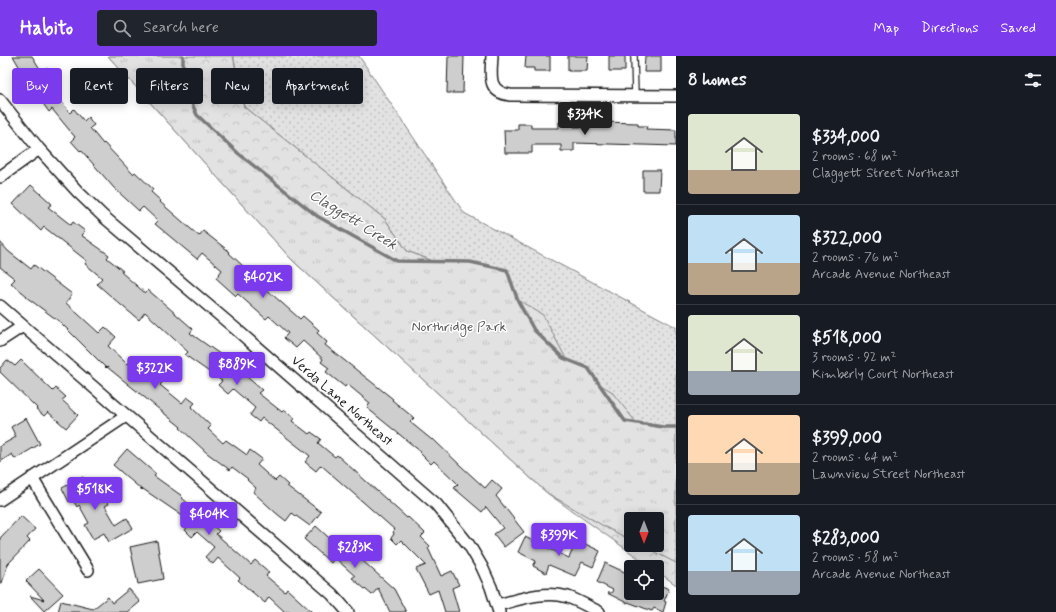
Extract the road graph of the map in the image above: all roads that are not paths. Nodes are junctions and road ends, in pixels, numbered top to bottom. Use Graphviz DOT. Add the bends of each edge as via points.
graph roads {
  1 [pos="492,56"];
  2 [pos="634,56"];
  3 [pos="635,96"];
  4 [pos="676,96"];
  5 [pos="0,100"];
  6 [pos="39,149"];
  7 [pos="0,176"];
  8 [pos="0,306"];
  9 [pos="23,326"];
  10 [pos="0,341"];
  11 [pos="126,416"];
  12 [pos="32,478"];
  13 [pos="0,500"];
  14 [pos="88,570"];
  15 [pos="499,608"];
  16 [pos="348,612"];
  17 [pos="599,612"];
  1 -- 3 [label="street" via="492,82 495,90 501,94"];
  2 -- 3 [label="lane"];
  3 -- 4 [label="street"];
  5 -- 6 [label="street, Verda Lane Northeast"];
  6 -- 7 [label="street"];
  6 -- 15 [label="street, Verda Lane Northeast" via="104,217 436,504 469,545 482,567"];
  8 -- 9 [label="street"];
  9 -- 10 [label="street"];
  9 -- 11 [label="street"];
  11 -- 12 [label="street"];
  11 -- 16 [label="street" via="332,594"];
  12 -- 13 [label="street"];
  12 -- 14 [label="street"];
  15 -- 17 [label="street" via="535,596 560,596"];
}
